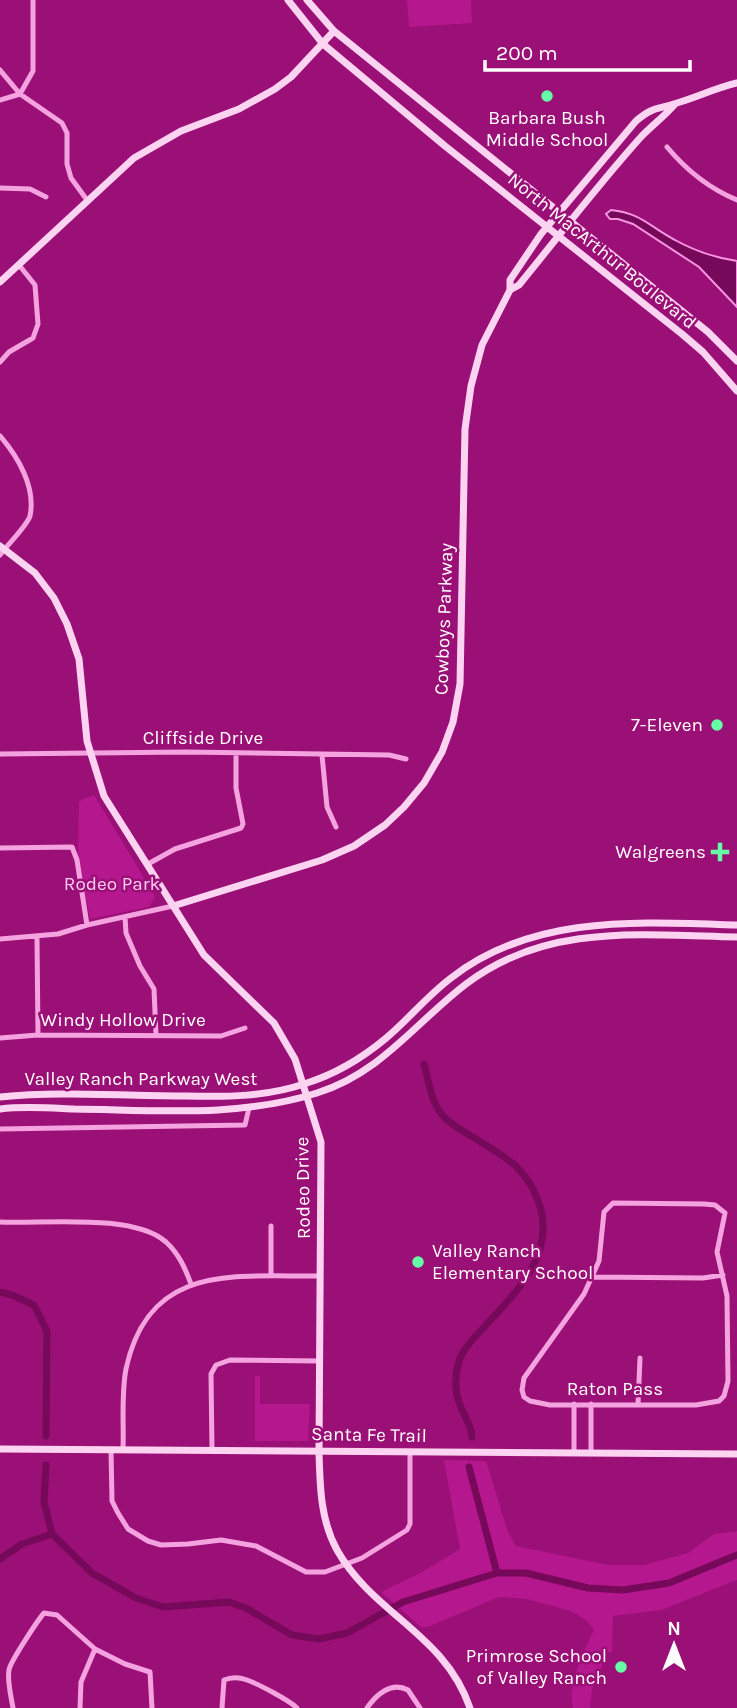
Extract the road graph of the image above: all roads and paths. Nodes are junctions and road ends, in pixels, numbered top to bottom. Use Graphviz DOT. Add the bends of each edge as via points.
graph roads {
  1 [pos="33,0"];
  2 [pos="288,0"];
  3 [pos="307,0"];
  4 [pos="334,31"];
  5 [pos="323,44"];
  6 [pos="0,70"];
  7 [pos="737,83"];
  8 [pos="20,94"];
  9 [pos="0,100"];
  10 [pos="675,104"];
  11 [pos="667,147"];
  12 [pos="0,188"];
  13 [pos="46,197"];
  14 [pos="87,200"];
  15 [pos="737,200"];
  16 [pos="559,213"];
  17 [pos="569,221"];
  18 [pos="547,227"];
  19 [pos="557,236"];
  20 [pos="19,265"];
  21 [pos="0,282"];
  22 [pos="510,290"];
  23 [pos="737,361"];
  24 [pos="0,362"];
  25 [pos="737,391"];
  26 [pos="0,436"];
  27 [pos="2,550"];
  28 [pos="236,753"];
  29 [pos="0,754"];
  30 [pos="91,754"];
  31 [pos="322,755"];
  32 [pos="407,759"];
  33 [pos="336,827"];
  34 [pos="0,848"];
  35 [pos="148,864"];
  36 [pos="173,906"];
  37 [pos="125,917"];
  38 [pos="630,924"];
  39 [pos="87,925"];
  40 [pos="737,925"];
  41 [pos="629,935"];
  42 [pos="737,937"];
  43 [pos="37,938"];
  44 [pos="0,939"];
  45 [pos="506,947"];
  46 [pos="497,951"];
  47 [pos="512,956"];
  48 [pos="502,960"];
  49 [pos="245,1028"];
  50 [pos="38,1035"];
  51 [pos="156,1035"];
  52 [pos="0,1038"];
  53 [pos="304,1084"];
  54 [pos="30,1096"];
  55 [pos="163,1096"];
  56 [pos="307,1096"];
  57 [pos="0,1097"];
  58 [pos="29,1108"];
  59 [pos="249,1108"];
  60 [pos="0,1109"];
  61 [pos="162,1110"];
  62 [pos="0,1129"];
  63 [pos="0,1222"];
  64 [pos="271,1226"];
  65 [pos="723,1275"];
  66 [pos="271,1276"];
  67 [pos="320,1276"];
  68 [pos="593,1277"];
  69 [pos="191,1284"];
  70 [pos="640,1358"];
  71 [pos="320,1361"];
  72 [pos="573,1404"];
  73 [pos="591,1404"];
  74 [pos="638,1405"];
  75 [pos="0,1449"];
  76 [pos="111,1450"];
  77 [pos="123,1450"];
  78 [pos="212,1450"];
  79 [pos="319,1451"];
  80 [pos="410,1452"];
  81 [pos="574,1453"];
  82 [pos="591,1453"];
  83 [pos="737,1454"];
  84 [pos="347,1564"];
  85 [pos="95,1649"];
  86 [pos="13,1708"];
  87 [pos="80,1708"];
  88 [pos="152,1708"];
  89 [pos="222,1708"];
  90 [pos="297,1708"];
  91 [pos="367,1708"];
  92 [pos="420,1708"];
  93 [pos="470,1708"];
  1 -- 8 [label="street" via="33,71"];
  2 -- 5 [label="street, North MacArthur Boulevard"];
  3 -- 4 [label="street, North MacArthur Boulevard"];
  4 -- 5 [label="street"];
  4 -- 16 [label="street, North MacArthur Boulevard"];
  5 -- 14 [label="street" via="275,89 152,146"];
  5 -- 18 [label="street, North MacArthur Boulevard"];
  6 -- 8 [label="street"];
  7 -- 10 [label="street, Cowboys Parkway"];
  8 -- 9 [label="street"];
  8 -- 14 [label="street" via="62,123 71,178"];
  10 -- 16 [label="street, Cowboys Parkway" via="650,110 636,121"];
  10 -- 17 [label="street, Cowboys Parkway" via="641,136"];
  11 -- 15 [label="street" via="683,168"];
  12 -- 13 [label="street" via="30,189"];
  14 -- 20 [label="street"];
  16 -- 17 [label="street, North MacArthur Boulevard"];
  16 -- 18 [label="street, Cowboys Parkway"];
  17 -- 19 [label="street, Cowboys Parkway"];
  17 -- 23 [label="street, North MacArthur Boulevard" via="708,332"];
  18 -- 19 [label="street, North MacArthur Boulevard"];
  18 -- 22 [label="street, Cowboys Parkway" via="515,271"];
  19 -- 22 [label="street, Cowboys Parkway" via="519,285"];
  19 -- 25 [label="street, North MacArthur Boulevard" via="703,352"];
  20 -- 21 [label="street"];
  20 -- 24 [label="street" via="35,285 38,324 33,338"];
  22 -- 36 [label="street, Cowboys Parkway" via="482,345 471,386 465,429 460,684 442,752 404,807 354,846"];
  26 -- 27 [label="street" via="26,474 30,499 30,517"];
  27 -- 30 [label="street, Rodeo Drive" via="35,573 67,624 79,659"];
  28 -- 30 [label="street, Cliffside Drive"];
  28 -- 31 [label="street, Cliffside Drive"];
  28 -- 35 [label="street" via="241,828 175,849"];
  29 -- 30 [label="street, Cliffside Drive"];
  30 -- 35 [label="street, Rodeo Drive" via="104,796"];
  31 -- 32 [label="street, Cliffside Drive"];
  31 -- 33 [label="street" via="327,807"];
  34 -- 39 [label="street" via="72,847"];
  35 -- 36 [label="street, Rodeo Drive"];
  36 -- 37 [label="street, Cowboys Parkway"];
  36 -- 53 [label="street, Rodeo Drive" via="204,955 274,1023"];
  37 -- 39 [label="street, Cowboys Parkway"];
  37 -- 51 [label="street" via="127,933 153,989"];
  38 -- 40 [label="street, Valley Ranch Parkway West"];
  38 -- 41 [label="street"];
  38 -- 45 [label="street, Valley Ranch Parkway West" via="575,927"];
  39 -- 43 [label="street, Cowboys Parkway"];
  41 -- 42 [label="street, Valley Ranch Parkway West"];
  41 -- 47 [label="street, Valley Ranch Parkway West" via="577,939"];
  43 -- 44 [label="street, Cowboys Parkway"];
  43 -- 50 [label="street"];
  45 -- 46 [label="street, Valley Ranch Parkway West"];
  45 -- 47 [label="street"];
  46 -- 48 [label="street"];
  46 -- 53 [label="street, Valley Ranch Parkway West" via="452,977 384,1040 340,1069"];
  47 -- 48 [label="street, Valley Ranch Parkway West"];
  48 -- 56 [label="street, Valley Ranch Parkway West" via="458,990 392,1051 353,1077"];
  49 -- 51 [label="street, Windy Hollow Drive" via="221,1036"];
  50 -- 51 [label="street, Windy Hollow Drive"];
  50 -- 52 [label="street, Windy Hollow Drive"];
  53 -- 55 [label="street, Valley Ranch Parkway West" via="256,1095"];
  53 -- 56 [label="street, Rodeo Drive"];
  54 -- 55 [label="street, Valley Ranch Parkway West"];
  54 -- 57 [label="street, Valley Ranch Parkway West"];
  54 -- 58 [label="street"];
  55 -- 61 [label="street"];
  56 -- 59 [label="street, Valley Ranch Parkway West"];
  56 -- 67 [label="street, Rodeo Drive" via="321,1142"];
  58 -- 60 [label="street, Valley Ranch Parkway West"];
  58 -- 61 [label="street, Valley Ranch Parkway West"];
  59 -- 61 [label="street, Valley Ranch Parkway West"];
  59 -- 62 [label="street" via="245,1125"];
  63 -- 69 [label="street" via="136,1227 170,1245"];
  64 -- 66 [label="street"];
  65 -- 68 [label="street"];
  65 -- 68 [label="street" via="717,1252 725,1213 715,1205 615,1203 604,1212"];
  65 -- 74 [label="street, Raton Pass" via="728,1369 724,1396 704,1404"];
  66 -- 67 [label="street"];
  66 -- 69 [label="street"];
  67 -- 71 [label="street, Rodeo Drive"];
  68 -- 72 [label="street, Raton Pass" via="532,1365 522,1390 530,1401"];
  69 -- 77 [label="street" via="155,1309 134,1343 126,1370"];
  70 -- 74 [label="street"];
  71 -- 78 [label="street" via="230,1360 216,1365 211,1374"];
  71 -- 79 [label="street, Rodeo Drive"];
  72 -- 73 [label="street, Raton Pass"];
  72 -- 81 [label="street"];
  73 -- 74 [label="street, Raton Pass"];
  73 -- 82 [label="street"];
  75 -- 76 [label="street, Santa Fe Trail"];
  76 -- 77 [label="street, Santa Fe Trail"];
  76 -- 84 [label="street" via="112,1501 128,1529 148,1541 170,1545 221,1540 256,1546 306,1572 325,1572"];
  77 -- 78 [label="street, Santa Fe Trail"];
  78 -- 79 [label="street, Santa Fe Trail"];
  79 -- 80 [label="street, Santa Fe Trail"];
  79 -- 84 [label="street, Rodeo Drive" via="324,1515"];
  80 -- 81 [label="street, Santa Fe Trail"];
  80 -- 84 [label="street" via="411,1524"];
  81 -- 82 [label="street, Santa Fe Trail"];
  82 -- 83 [label="street, Santa Fe Trail"];
  84 -- 93 [label="street, Rodeo Drive" via="373,1595 436,1649 453,1671"];
  85 -- 86 [label="street" via="57,1615 44,1614 10,1664"];
  85 -- 87 [label="street" via="80,1682"];
  85 -- 88 [label="street" via="150,1672"];
  89 -- 90 [label="street" via="224,1680 233,1678 246,1679"];
  91 -- 92 [label="street" via="381,1692 395,1687 408,1690"];
}
